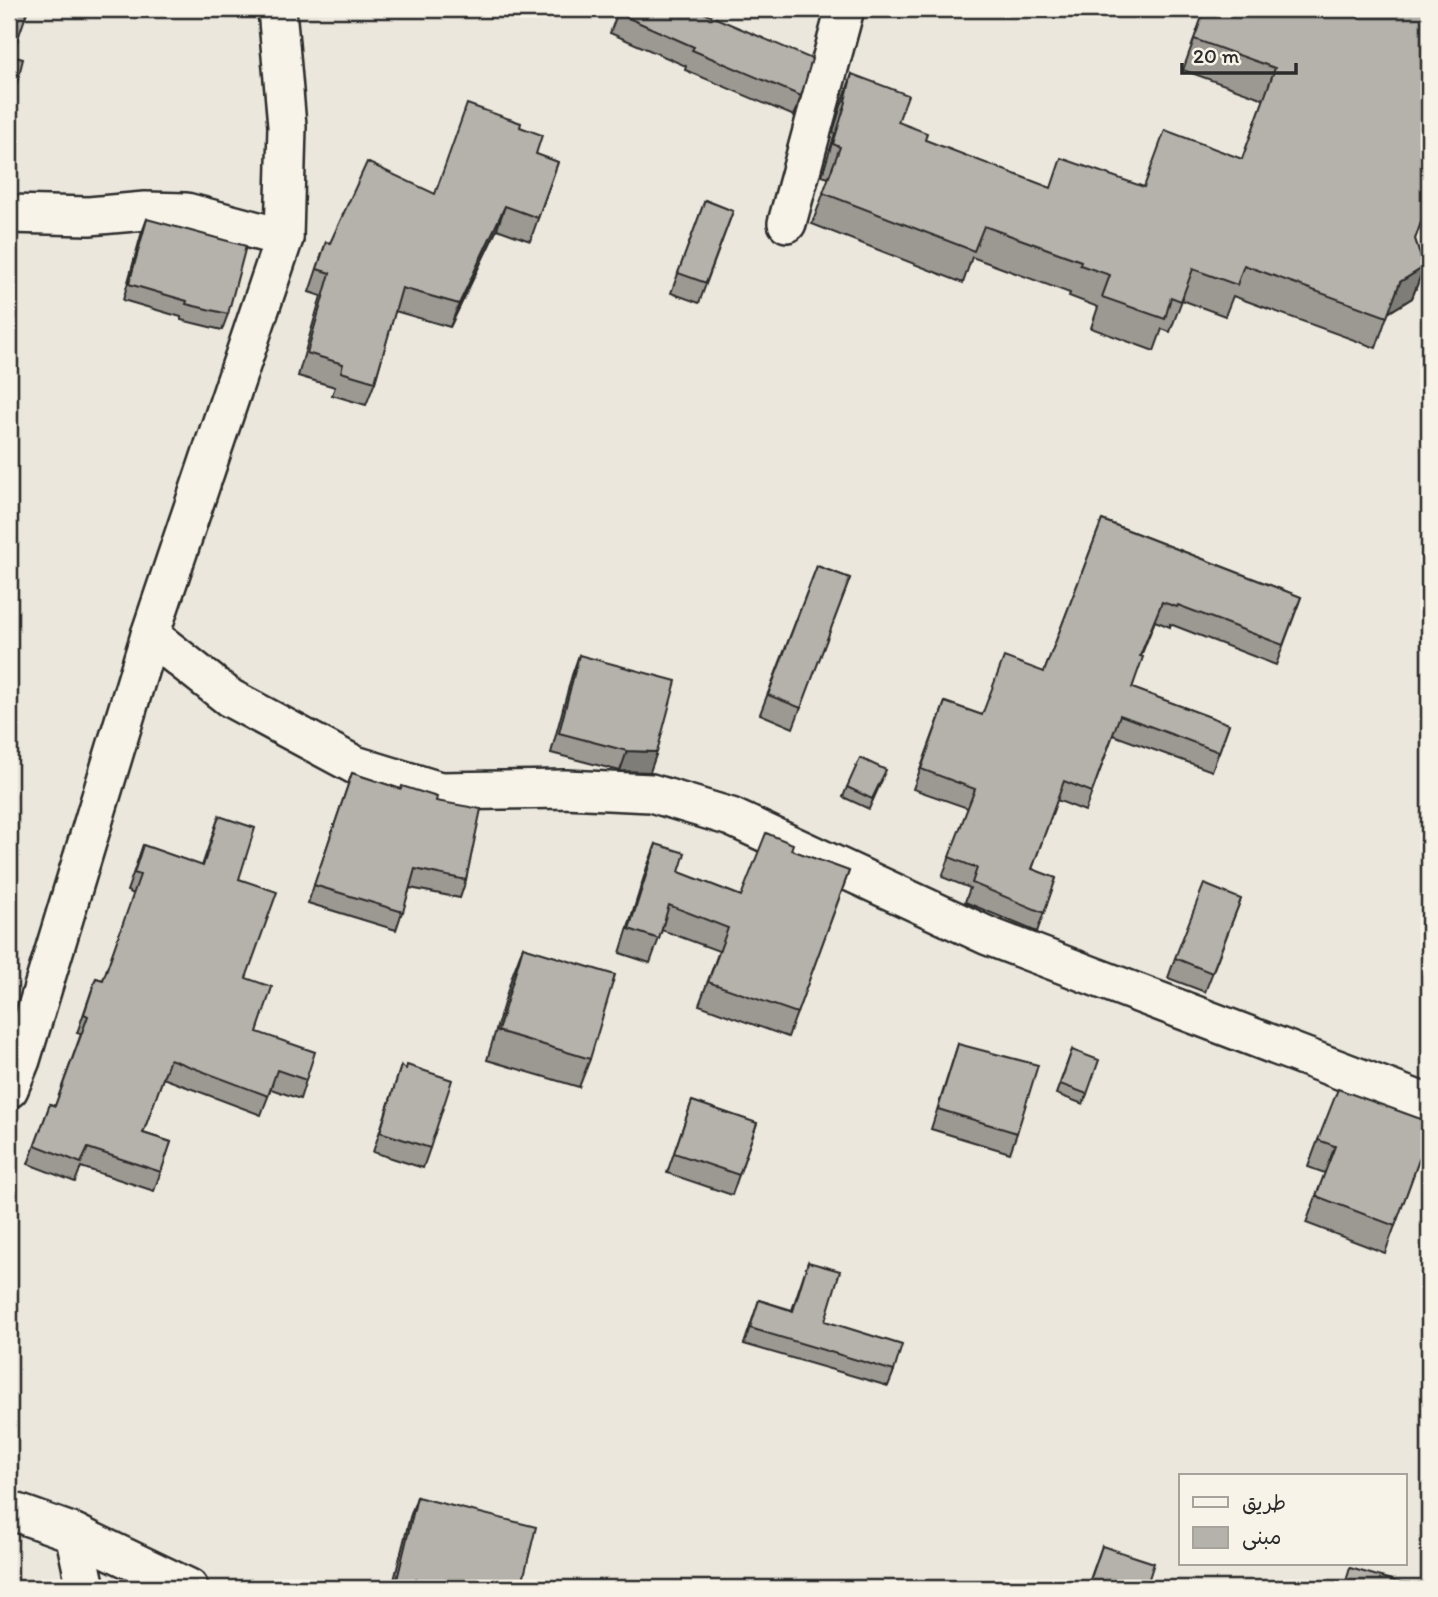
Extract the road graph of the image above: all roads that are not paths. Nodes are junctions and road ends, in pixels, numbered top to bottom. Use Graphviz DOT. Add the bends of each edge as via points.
graph roads {
  1 [pos="277,9"];
  2 [pos="845,9"];
  3 [pos="9,214"];
  4 [pos="787,223"];
  5 [pos="284,237"];
  6 [pos="150,635"];
  7 [pos="9,1089"];
  8 [pos="1429,1104"];
  9 [pos="9,1510"];
  10 [pos="74,1532"];
  11 [pos="86,1588"];
  12 [pos="189,1588"];
  1 -- 5 [label="street" via="286,126"];
  2 -- 4 [label="street"];
  3 -- 5 [label="street" via="186,212"];
  5 -- 6 [label="street"];
  6 -- 7 [label="street"];
  6 -- 8 [label="street" via="230,698 355,765 440,791 651,793 731,817 988,936"];
  9 -- 10 [label="street"];
  10 -- 11 [label="street"];
  10 -- 12 [label="street"];
}
